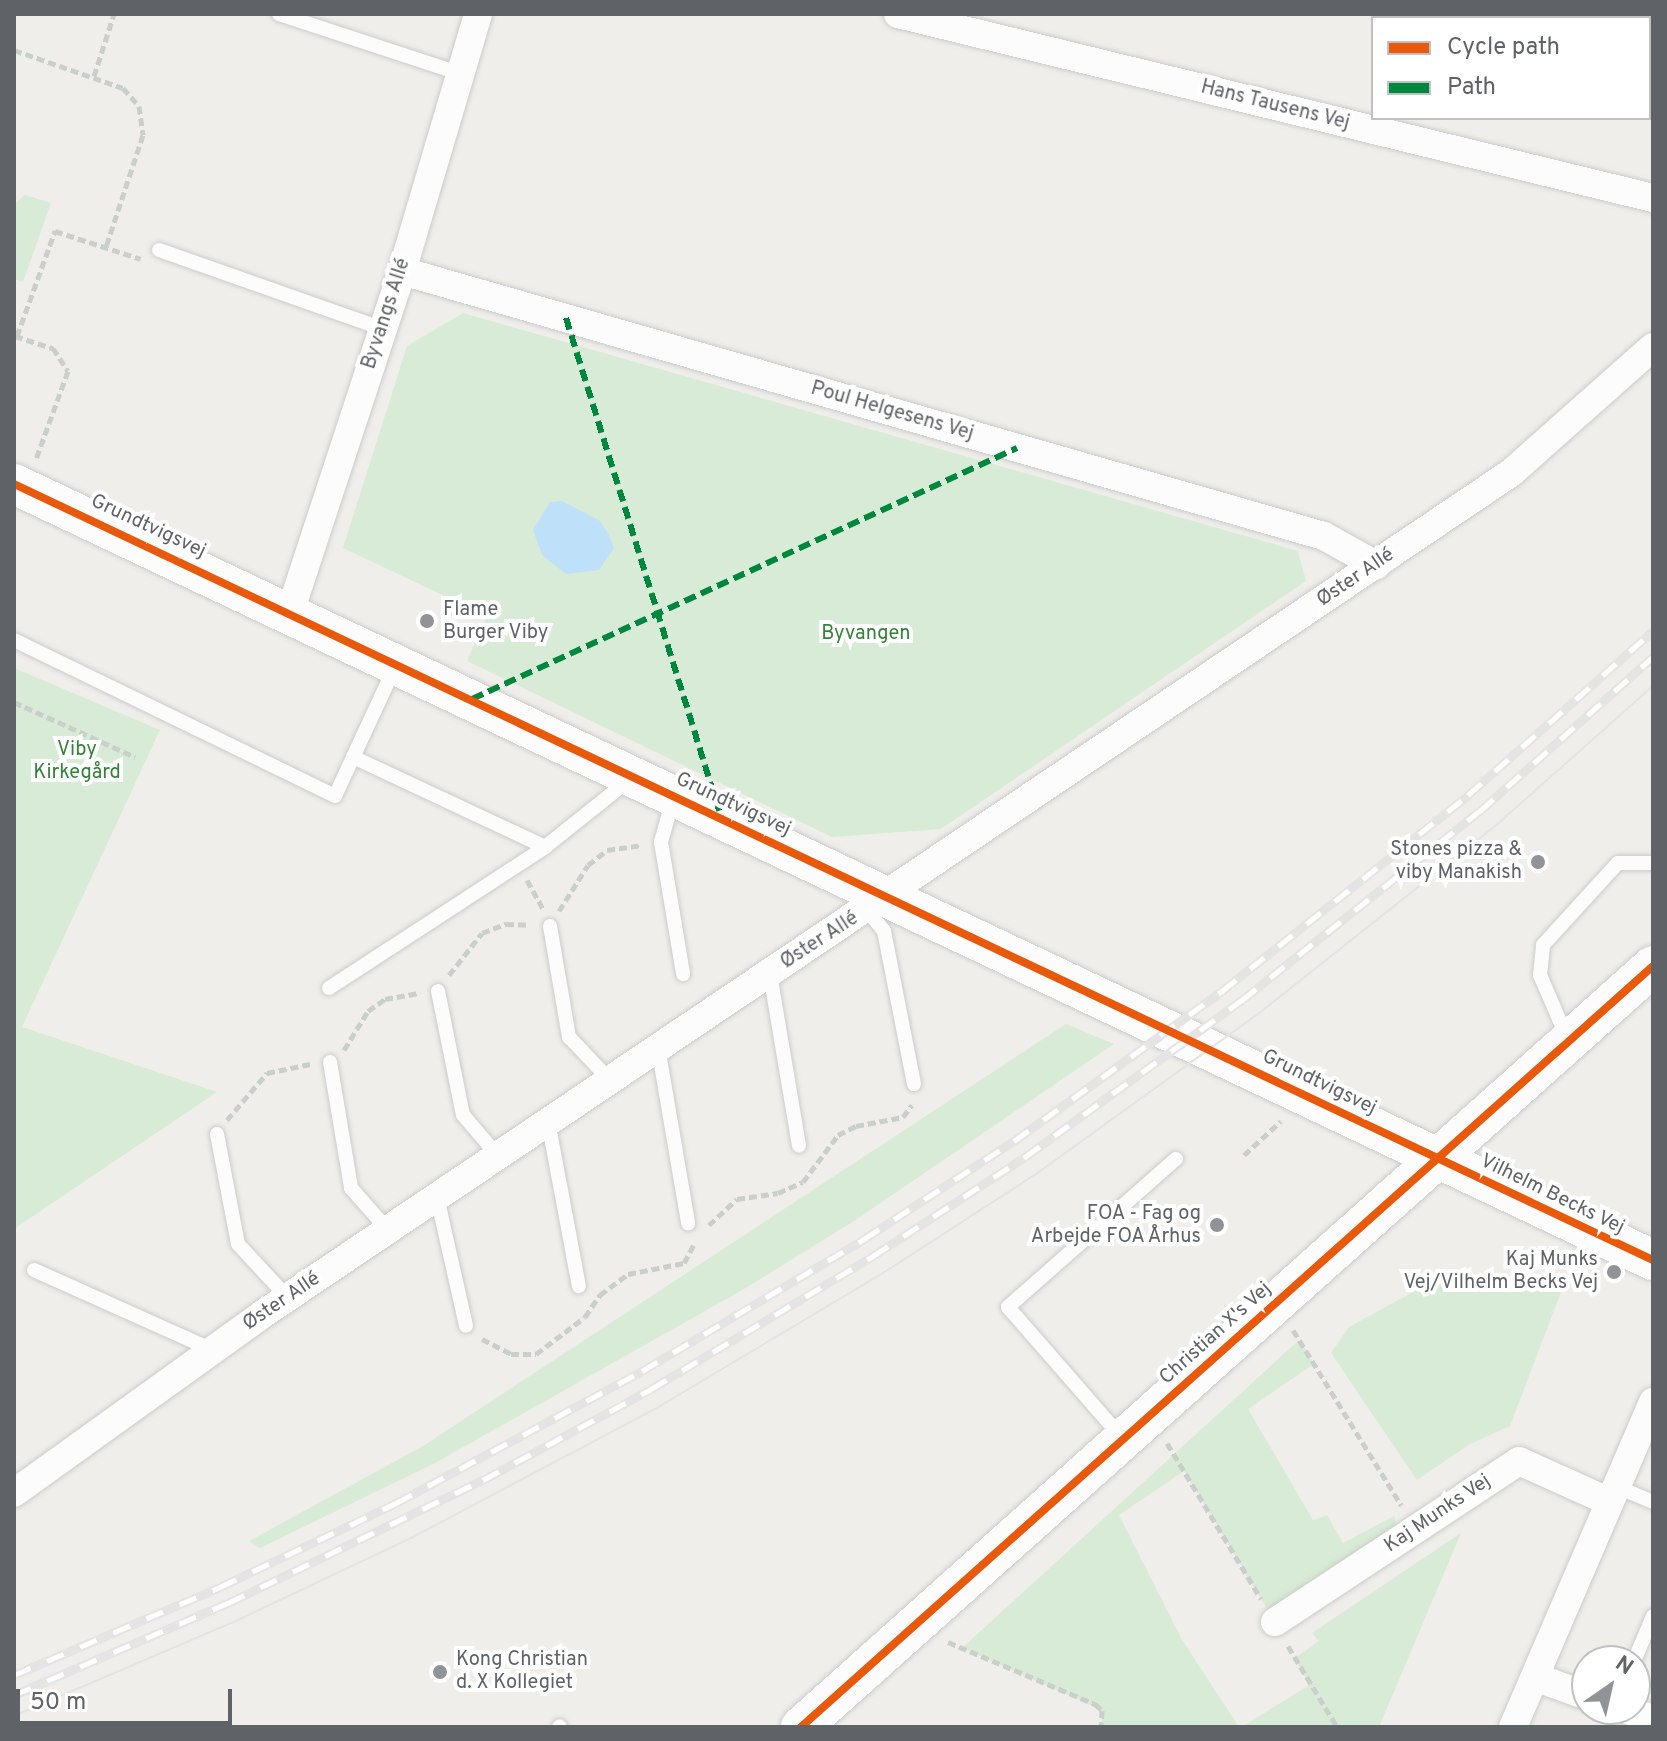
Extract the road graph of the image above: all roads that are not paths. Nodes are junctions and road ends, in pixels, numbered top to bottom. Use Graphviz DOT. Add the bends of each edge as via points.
graph roads {
  1 [pos="279,14"];
  2 [pos="478,14"];
  3 [pos="898,14"];
  4 [pos="461,74"];
  5 [pos="1653,198"];
  6 [pos="154,256"];
  7 [pos="402,271"];
  8 [pos="383,329"];
  9 [pos="1653,347"];
  10 [pos="20,486"];
  11 [pos="1376,565"];
  12 [pos="290,612"];
  13 [pos="14,640"];
  14 [pos="396,664"];
  15 [pos="353,757"];
  16 [pos="634,776"];
  17 [pos="674,795"];
  18 [pos="545,847"];
  19 [pos="1653,863"];
  20 [pos="878,903"];
  21 [pos="550,926"];
  22 [pos="1653,966"];
  23 [pos="683,974"];
  24 [pos="770,974"];
  25 [pos="329,988"];
  26 [pos="438,991"];
  27 [pos="1569,1041"];
  28 [pos="658,1047"];
  29 [pos="330,1062"];
  30 [pos="609,1079"];
  31 [pos="914,1084"];
  32 [pos="548,1121"];
  33 [pos="217,1134"];
  34 [pos="799,1146"];
  35 [pos="498,1156"];
  36 [pos="1437,1158"];
  37 [pos="1176,1159"];
  38 [pos="437,1197"];
  39 [pos="688,1223"];
  40 [pos="388,1230"];
  41 [pos="1653,1260"];
  42 [pos="34,1270"];
  43 [pos="579,1286"];
  44 [pos="288,1298"];
  45 [pos="466,1326"];
  46 [pos="213,1350"];
  47 [pos="1653,1402"];
  48 [pos="1136,1427"];
  49 [pos="14,1493"];
  50 [pos="1611,1493"];
  51 [pos="1653,1502"];
  52 [pos="1653,1616"];
  53 [pos="1275,1622"];
  54 [pos="1641,1645"];
  55 [pos="1535,1677"];
  56 [pos="1571,1690"];
  57 [pos="801,1727"];
  58 [pos="1513,1727"];
  1 -- 4 [label="lane"];
  2 -- 4 [label="street, Byvangs Allé"];
  3 -- 5 [label="street, Hans Tausens Vej"];
  4 -- 7 [label="street, Byvangs Allé"];
  6 -- 8 [label="lane"];
  7 -- 8 [label="street, Byvangs Allé"];
  7 -- 11 [label="street, Poul Helgesens Vej" via="1324,536"];
  8 -- 12 [label="street, Byvangs Allé"];
  9 -- 11 [label="street, Øster Allé" via="1512,472"];
  10 -- 12 [label="street, Grundtvigsvej"];
  11 -- 20 [label="street, Øster Allé"];
  12 -- 14 [label="street, Grundtvigsvej"];
  13 -- 15 [label="lane" via="335,796"];
  14 -- 15 [label="lane"];
  14 -- 16 [label="street, Grundtvigsvej"];
  15 -- 18 [label="lane"];
  16 -- 17 [label="street, Grundtvigsvej"];
  16 -- 18 [label="lane"];
  17 -- 20 [label="street, Grundtvigsvej"];
  17 -- 23 [label="lane" via="661,842"];
  18 -- 25 [label="lane"];
  19 -- 27 [label="lane" via="1618,863 1543,945 1540,975"];
  20 -- 24 [label="street, Øster Allé"];
  20 -- 31 [label="lane"];
  20 -- 36 [label="street, Grundtvigsvej"];
  21 -- 30 [label="lane" via="569,1037"];
  22 -- 27 [label="street, Christian X's Vej"];
  24 -- 28 [label="street, Øster Allé"];
  24 -- 34 [label="lane"];
  26 -- 35 [label="lane" via="463,1115"];
  27 -- 36 [label="street, Christian X's Vej"];
  28 -- 30 [label="street, Øster Allé"];
  28 -- 39 [label="lane"];
  29 -- 40 [label="lane" via="351,1188"];
  30 -- 32 [label="street, Øster Allé"];
  32 -- 35 [label="street, Øster Allé"];
  32 -- 43 [label="lane"];
  33 -- 44 [label="lane" via="238,1244"];
  35 -- 38 [label="street, Øster Allé"];
  36 -- 41 [label="street, Vilhelm Becks Vej"];
  36 -- 48 [label="street, Christian X's Vej"];
  37 -- 48 [label="lane" via="1008,1307"];
  38 -- 40 [label="street, Øster Allé"];
  38 -- 45 [label="lane"];
  40 -- 44 [label="street, Øster Allé"];
  42 -- 46 [label="lane"];
  44 -- 46 [label="street, Øster Allé"];
  46 -- 49 [label="street, Øster Allé"];
  47 -- 50 [label="street"];
  48 -- 57 [label="street, Christian X's Vej"];
  50 -- 51 [label="lane"];
  50 -- 53 [label="street, Kaj Munks Vej" via="1519,1461"];
  50 -- 55 [label="street"];
  52 -- 54 [label="lane"];
  55 -- 56 [label="street"];
  55 -- 58 [label="street"];
}
